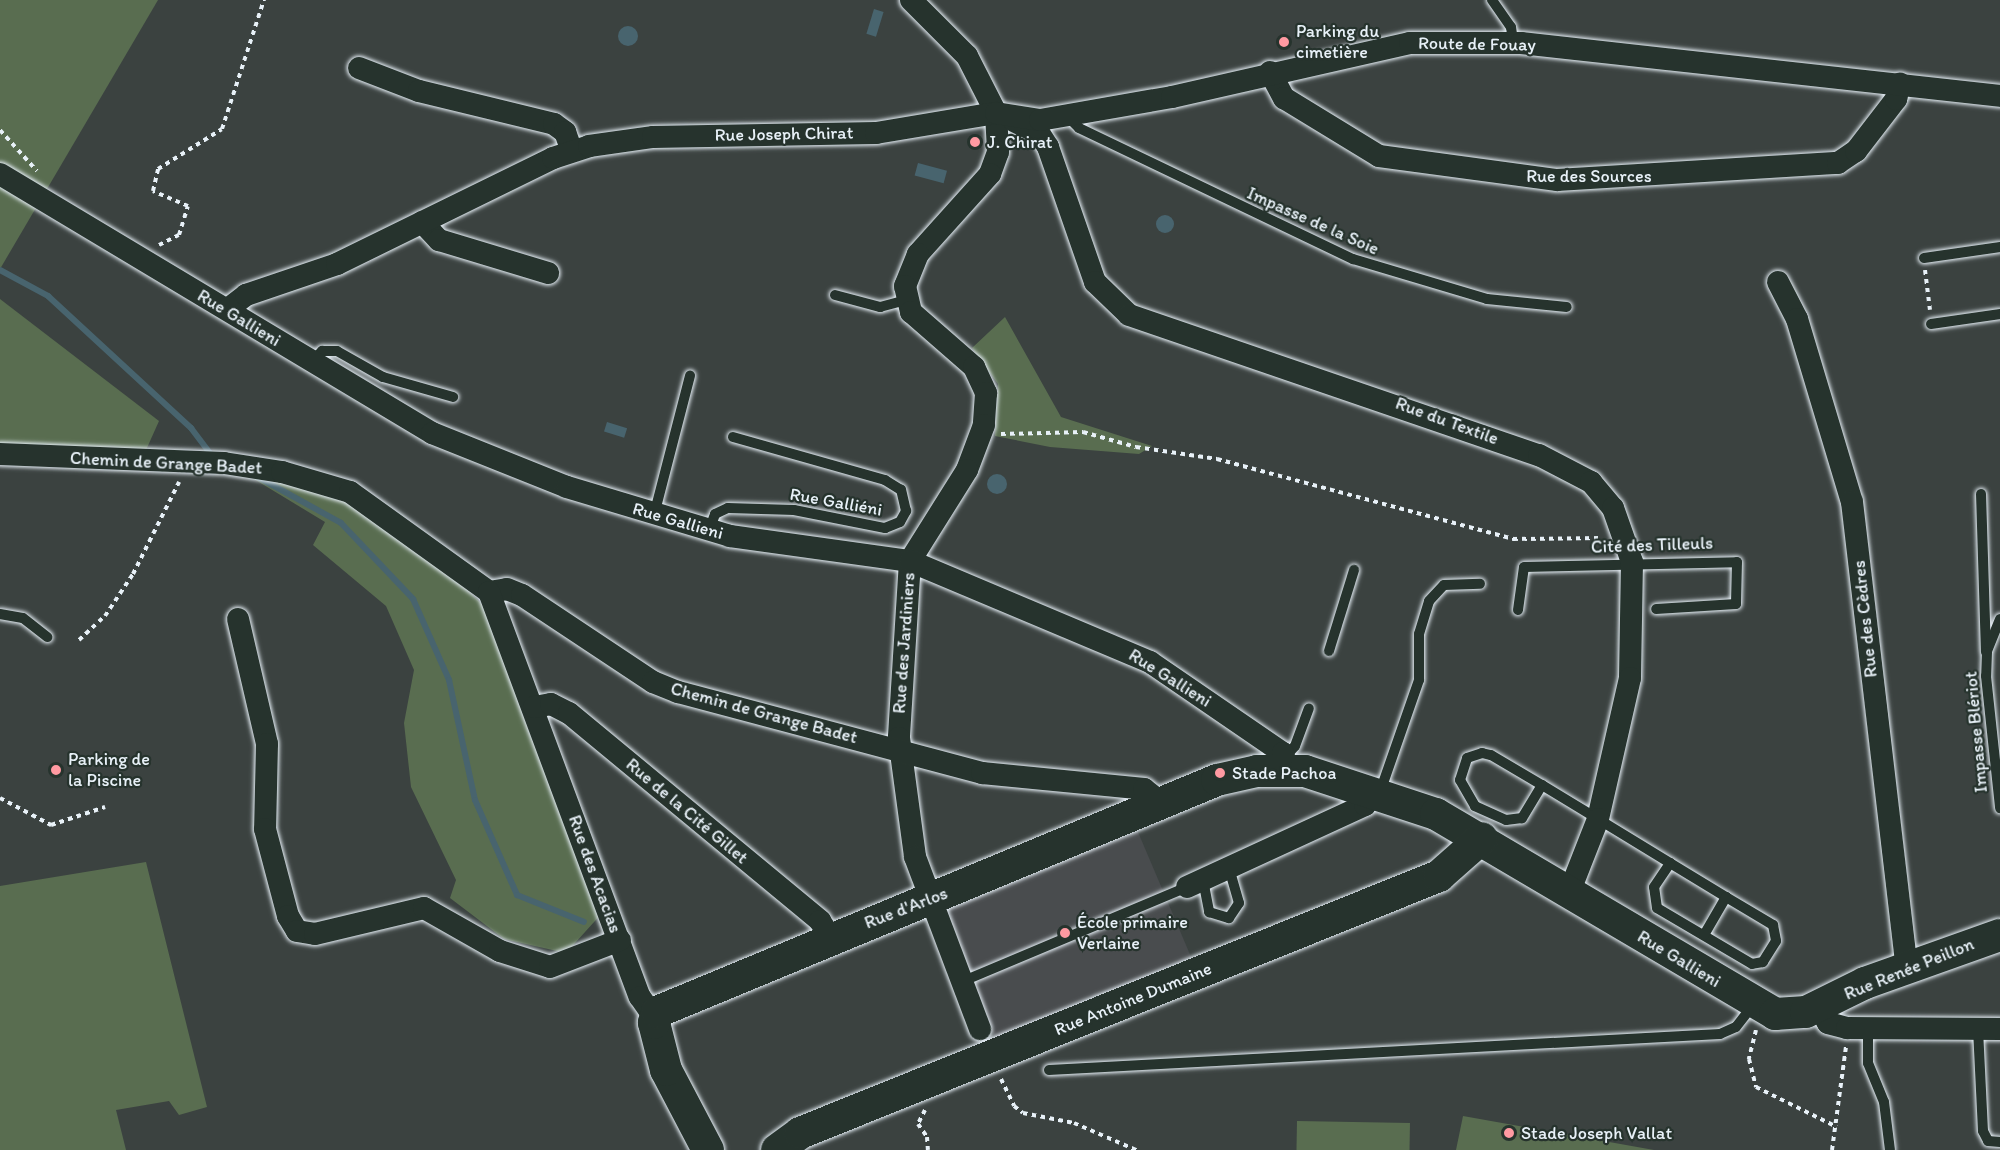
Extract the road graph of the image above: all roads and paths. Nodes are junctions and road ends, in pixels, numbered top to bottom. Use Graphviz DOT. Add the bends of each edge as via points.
graph roads {
  1 [pos="264,0"];
  2 [pos="911,0"];
  3 [pos="1492,0"];
  4 [pos="1513,42"];
  5 [pos="359,68"];
  6 [pos="1270,72"];
  7 [pos="1900,83"];
  8 [pos="2000,96"];
  9 [pos="996,113"];
  10 [pos="1065,113"];
  11 [pos="572,151"];
  12 [pos="0,174"];
  13 [pos="422,222"];
  14 [pos="2000,247"];
  15 [pos="134,256"];
  16 [pos="1924,258"];
  17 [pos="548,273"];
  18 [pos="1778,282"];
  19 [pos="835,295"];
  20 [pos="906,300"];
  21 [pos="1567,307"];
  22 [pos="228,309"];
  23 [pos="2000,314"];
  24 [pos="1931,324"];
  25 [pos="311,362"];
  26 [pos="690,376"];
  27 [pos="453,397"];
  28 [pos="1003,434"];
  29 [pos="733,437"];
  30 [pos="0,454"];
  31 [pos="189,463"];
  32 [pos="1981,494"];
  33 [pos="654,515"];
  34 [pos="709,530"];
  35 [pos="1624,533"];
  36 [pos="910,561"];
  37 [pos="1632,562"];
  38 [pos="1354,570"];
  39 [pos="1480,585"];
  40 [pos="489,592"];
  41 [pos="1656,609"];
  42 [pos="1518,610"];
  43 [pos="0,614"];
  44 [pos="238,619"];
  45 [pos="2000,619"];
  46 [pos="47,637"];
  47 [pos="79,640"];
  48 [pos="1329,651"];
  49 [pos="1987,652"];
  50 [pos="534,707"];
  51 [pos="1309,708"];
  52 [pos="898,748"];
  53 [pos="1997,753"];
  54 [pos="1287,762"];
  55 [pos="1999,782"];
  56 [pos="1542,785"];
  57 [pos="1377,794"];
  58 [pos="0,798"];
  59 [pos="1162,803"];
  60 [pos="105,807"];
  61 [pos="2000,808"];
  62 [pos="1598,819"];
  63 [pos="1482,838"];
  64 [pos="1670,862"];
  65 [pos="1229,868"];
  66 [pos="1195,883"];
  67 [pos="1569,893"];
  68 [pos="1726,897"];
  69 [pos="927,900"];
  70 [pos="2000,934"];
  71 [pos="1704,935"];
  72 [pos="831,938"];
  73 [pos="620,940"];
  74 [pos="1907,968"];
  75 [pos="961,982"];
  76 [pos="1819,1007"];
  77 [pos="1759,1008"];
  78 [pos="654,1017"];
  79 [pos="1868,1028"];
  80 [pos="980,1029"];
  81 [pos="1989,1029"];
  82 [pos="1846,1035"];
  83 [pos="1049,1070"];
  84 [pos="1000,1074"];
  85 [pos="927,1106"];
  86 [pos="1837,1128"];
  87 [pos="2000,1142"];
  88 [pos="708,1150"];
  89 [pos="777,1150"];
  90 [pos="928,1150"];
  91 [pos="1136,1150"];
  92 [pos="1832,1150"];
  93 [pos="1890,1150"];
  1 -- 15 [label="path" via="222,129 158,169 153,191 188,206 179,235"];
  2 -- 9 [label="street" via="967,56"];
  3 -- 4 [label="lane" via="1511,27"];
  4 -- 6 [label="street, Route de Fouay" via="1410,42"];
  4 -- 7 [label="street, Route de Fouay"];
  5 -- 11 [label="street" via="419,91 554,124 565,132"];
  6 -- 7 [label="street, Rue des Sources" via="1284,98 1379,156 1557,180 1838,163 1856,151 1896,99"];
  6 -- 10 [label="street, Route de Fouay" via="1126,107"];
  7 -- 8 [label="street, Route de Fouay"];
  9 -- 10 [label="street, Route de Fouay" via="1040,120"];
  9 -- 11 [label="street, Rue Joseph Chirat" via="876,133 653,137"];
  9 -- 20 [label="street" via="998,152 990,174 918,254 909,272"];
  9 -- 35 [label="street, Rue du Textile" via="1039,133 1095,282 1129,315 1151,327 1362,390 1565,466 1591,482"];
  10 -- 21 [label="lane, Impasse de la Soie" via="1079,128 1363,263 1487,299"];
  11 -- 13 [label="street, Rue Joseph Chirat"];
  12 -- 15 [label="street, Rue Gallieni"];
  13 -- 17 [label="street" via="439,240"];
  13 -- 22 [label="street, Rue Joseph Chirat" via="337,264 246,295"];
  14 -- 16 [label="lane"];
  15 -- 22 [label="street, Rue Gallieni"];
  16 -- 24 [label="path"];
  18 -- 74 [label="street, Rue des Cèdres" via="1797,320 1852,502"];
  19 -- 20 [label="lane" via="880,307"];
  20 -- 36 [label="street, Rue des Jardiniers" via="911,312 974,367 987,409 967,470"];
  22 -- 25 [label="street, Rue Gallieni"];
  23 -- 24 [label="lane"];
  25 -- 27 [label="lane" via="322,351 337,351 383,377"];
  25 -- 33 [label="street, Rue Gallieni" via="432,433 501,464"];
  26 -- 33 [label="lane"];
  28 -- 35 [label="path" via="1083,432 1136,447 1216,459 1513,539"];
  29 -- 34 [label="lane, Rue Galliéni" via="885,480 901,490 906,511 900,522 885,528 794,510 728,508 715,514"];
  30 -- 31 [label="street, Chemin de Grange Badet"];
  31 -- 40 [label="street, Chemin de Grange Badet" via="254,465 350,492"];
  31 -- 47 [label="path" via="133,574 105,616"];
  32 -- 49 [label="lane"];
  33 -- 34 [label="street, Rue Gallieni"];
  34 -- 36 [label="street, Rue Gallieni"];
  35 -- 37 [label="street, Rue du Textile"];
  36 -- 52 [label="street, Rue des Jardiniers"];
  36 -- 54 [label="street, Rue Gallieni" via="1133,653"];
  37 -- 41 [label="lane, Cité des Tilleuls" via="1737,562 1736,604"];
  37 -- 42 [label="lane, Cité des Tilleuls" via="1524,567"];
  37 -- 62 [label="street, Rue du Textile" via="1630,678"];
  38 -- 48 [label="lane"];
  39 -- 57 [label="lane" via="1444,585 1429,601 1419,634 1419,680"];
  40 -- 50 [label="street, Rue des Acacias"];
  40 -- 52 [label="street, Chemin de Grange Badet" via="507,589 522,595 653,682 678,692"];
  43 -- 46 [label="lane" via="23,618"];
  44 -- 73 [label="street" via="267,744 265,830 288,916 297,931 315,934 424,909 500,951 550,967"];
  45 -- 49 [label="lane, Impasse Blériot"];
  49 -- 53 [label="lane, Impasse Blériot"];
  50 -- 72 [label="street, Rue de la Cité Gillet" via="551,704 568,713 820,921"];
  50 -- 73 [label="street, Rue des Acacias"];
  51 -- 54 [label="lane"];
  52 -- 59 [label="street, Chemin de Grange Badet" via="998,776 1144,789"];
  52 -- 69 [label="street, Rue des Jardiniers" via="907,823"];
  53 -- 55 [label="lane, Impasse Blériot"];
  54 -- 57 [label="main road, Rue Gallieni"];
  54 -- 59 [label="main road" via="1217,780"];
  55 -- 61 [label="lane, Impasse Blériot"];
  56 -- 56 [label="lane" via="1482,753 1467,758 1460,780 1475,806 1506,820 1522,818"];
  56 -- 62 [label="lane"];
  57 -- 63 [label="main road, Rue Gallieni" via="1436,814"];
  57 -- 65 [label="street" via="1365,805"];
  58 -- 60 [label="path" via="51,825"];
  59 -- 69 [label="main road, Rue d'Arlos"];
  62 -- 64 [label="lane"];
  62 -- 67 [label="street, Rue du Textile"];
  63 -- 67 [label="main road, Rue Gallieni"];
  63 -- 89 [label="main road, Rue Antoine Dumaine" via="1439,876 801,1133"];
  64 -- 68 [label="lane"];
  64 -- 71 [label="lane" via="1654,887 1653,902"];
  65 -- 66 [label="street"];
  65 -- 66 [label="lane" via="1239,903 1229,918 1209,912"];
  66 -- 75 [label="lane"];
  67 -- 77 [label="main road, Rue Gallieni"];
  68 -- 71 [label="lane"];
  68 -- 71 [label="lane" via="1773,926 1776,941 1763,962 1752,964"];
  69 -- 72 [label="main road, Rue d'Arlos"];
  69 -- 75 [label="street, Rue des Jardiniers"];
  70 -- 74 [label="main road, Rue Renée Peillon"];
  72 -- 78 [label="main road, Rue d'Arlos"];
  73 -- 78 [label="street, Rue des Acacias" via="644,1006"];
  74 -- 76 [label="main road, Rue Renée Peillon"];
  75 -- 80 [label="street, Rue des Jardiniers"];
  76 -- 77 [label="main road, Rue Gallieni" via="1795,1015"];
  76 -- 79 [label="street" via="1834,1026"];
  77 -- 83 [label="lane" via="1736,1027 1720,1034"];
  77 -- 86 [label="path" via="1750,1047 1751,1080 1764,1094"];
  78 -- 88 [label="main road, Rue des Acacias" via="666,1070"];
  79 -- 81 [label="street"];
  79 -- 93 [label="lane" via="1868,1063 1884,1102"];
  81 -- 87 [label="lane" via="1983,1131 1988,1141"];
  82 -- 86 [label="path"];
  84 -- 91 [label="path" via="1014,1106 1023,1113 1074,1123"];
  85 -- 90 [label="path" via="918,1124 927,1137"];
  86 -- 92 [label="path"];
}
